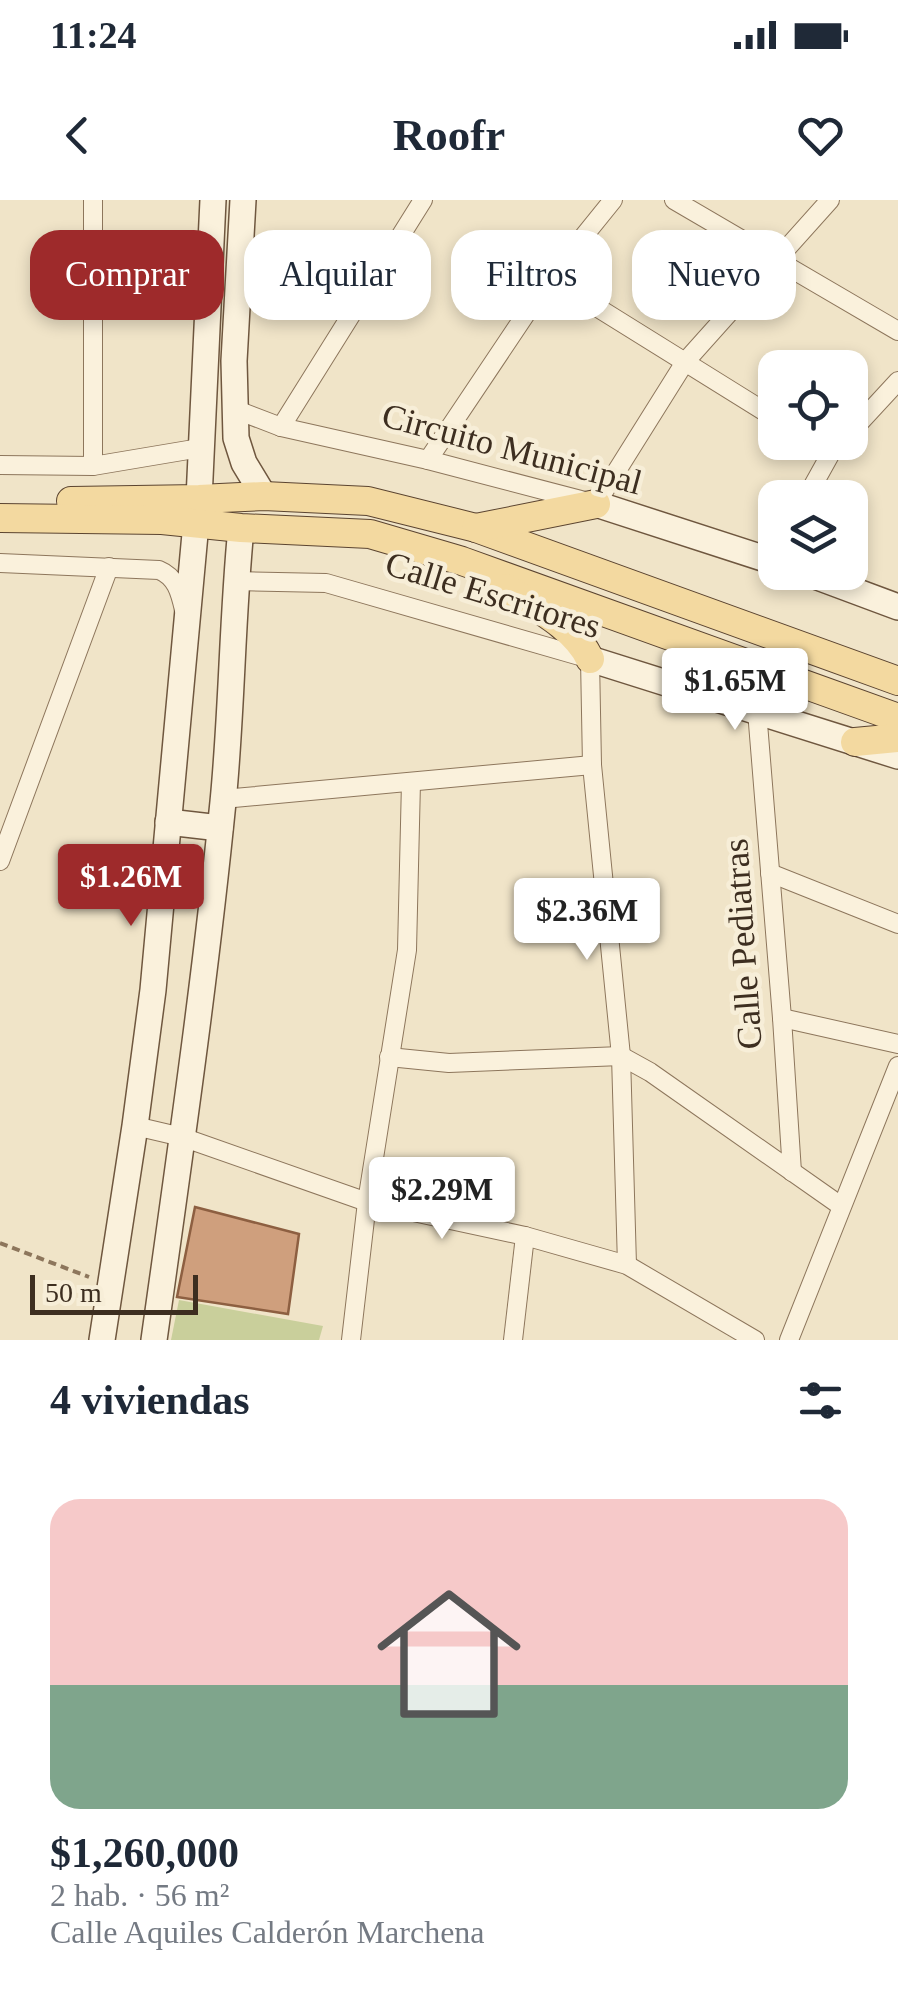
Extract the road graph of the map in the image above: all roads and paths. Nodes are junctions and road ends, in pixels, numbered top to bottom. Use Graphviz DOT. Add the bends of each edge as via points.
graph roads {
  1 [pos="94,200"];
  2 [pos="213,200"];
  3 [pos="243,200"];
  4 [pos="423,200"];
  5 [pos="613,200"];
  6 [pos="674,200"];
  7 [pos="830,200"];
  8 [pos="589,230"];
  9 [pos="724,230"];
  10 [pos="796,237"];
  11 [pos="796,272"];
  12 [pos="612,317"];
  13 [pos="522,320"];
  14 [pos="722,320"];
  15 [pos="898,332"];
  16 [pos="685,362"];
  17 [pos="898,381"];
  18 [pos="758,407"];
  19 [pos="234,409"];
  20 [pos="868,414"];
  21 [pos="281,427"];
  22 [pos="200,448"];
  23 [pos="428,460"];
  24 [pos="0,466"];
  25 [pos="93,466"];
  26 [pos="264,496"];
  27 [pos="0,502"];
  28 [pos="596,504"];
  29 [pos="163,510"];
  30 [pos="198,511"];
  31 [pos="0,518"];
  32 [pos="241,528"];
  33 [pos="476,528"];
  34 [pos="758,553"];
  35 [pos="462,560"];
  36 [pos="0,562"];
  37 [pos="109,567"];
  38 [pos="236,580"];
  39 [pos="852,590"];
  40 [pos="898,607"];
  41 [pos="186,620"];
  42 [pos="590,660"];
  43 [pos="898,680"];
  44 [pos="757,710"];
  45 [pos="898,718"];
  46 [pos="898,738"];
  47 [pos="855,742"];
  48 [pos="898,756"];
  49 [pos="592,765"];
  50 [pos="411,782"];
  51 [pos="223,800"];
  52 [pos="168,822"];
  53 [pos="220,828"];
  54 [pos="0,862"];
  55 [pos="770,873"];
  56 [pos="898,924"];
  57 [pos="782,1018"];
  58 [pos="898,1044"];
  59 [pos="621,1056"];
  60 [pos="389,1057"];
  61 [pos="898,1066"];
  62 [pos="136,1126"];
  63 [pos="182,1137"];
  64 [pos="792,1172"];
  65 [pos="366,1202"];
  66 [pos="841,1206"];
  67 [pos="525,1236"];
  68 [pos="0,1242"];
  69 [pos="628,1265"];
  70 [pos="110,1286"];
  71 [pos="102,1340"];
  72 [pos="154,1340"];
  73 [pos="350,1340"];
  74 [pos="513,1340"];
  75 [pos="754,1340"];
  76 [pos="789,1340"];
  1 -- 25 [label="street"];
  2 -- 22 [label="main road"];
  3 -- 19 [label="main road"];
  4 -- 21 [label="street"];
  5 -- 8 [label="street"];
  6 -- 9 [label="street"];
  7 -- 10 [label="street"];
  11 -- 15 [label="street"];
  12 -- 16 [label="street"];
  13 -- 23 [label="street"];
  14 -- 16 [label="street"];
  16 -- 18 [label="street"];
  16 -- 28 [label="street"];
  17 -- 20 [label="street"];
  19 -- 21 [label="street, Circuito Municipal"];
  19 -- 26 [label="main road" via="244,463"];
  21 -- 23 [label="street, Circuito Municipal"];
  22 -- 25 [label="street"];
  22 -- 30 [label="main road"];
  23 -- 28 [label="street, Circuito Municipal"];
  24 -- 25 [label="street"];
  26 -- 30 [label="main road"];
  26 -- 33 [label="main road" via="368,500"];
  27 -- 29 [label="main road"];
  28 -- 33 [label="main road"];
  28 -- 34 [label="main road, Circuito Municipal"];
  29 -- 30 [label="main road"];
  29 -- 31 [label="main road"];
  30 -- 32 [label="main road"];
  30 -- 41 [label="main road"];
  32 -- 35 [label="main road" via="370,534"];
  32 -- 38 [label="main road"];
  33 -- 43 [label="main road"];
  35 -- 42 [label="main road" via="575,636"];
  35 -- 45 [label="main road"];
  36 -- 37 [label="street"];
  37 -- 41 [label="street" via="165,572"];
  37 -- 54 [label="street"];
  38 -- 42 [label="street, Calle Escritores" via="337,586"];
  38 -- 51 [label="main road"];
  39 -- 40 [label="main road"];
  41 -- 52 [label="main road"];
  42 -- 44 [label="main road, Calle Escritores"];
  42 -- 49 [label="street"];
  44 -- 47 [label="main road, Calle Escritores"];
  44 -- 55 [label="street, Calle Pediatras"];
  46 -- 47 [label="main road"];
  47 -- 48 [label="main road, Calle Escritores"];
  49 -- 50 [label="street"];
  49 -- 59 [label="street"];
  50 -- 51 [label="street"];
  50 -- 60 [label="street" via="407,950"];
  51 -- 53 [label="main road"];
  52 -- 53 [label="main road"];
  52 -- 62 [label="main road"];
  53 -- 63 [label="main road"];
  55 -- 56 [label="street"];
  55 -- 57 [label="street, Calle Pediatras"];
  57 -- 58 [label="street"];
  57 -- 64 [label="street, Calle Pediatras"];
  59 -- 60 [label="street" via="449,1063"];
  59 -- 64 [label="street"];
  59 -- 69 [label="street"];
  60 -- 65 [label="street"];
  61 -- 66 [label="street"];
  62 -- 63 [label="street"];
  62 -- 70 [label="main road"];
  63 -- 65 [label="street"];
  63 -- 72 [label="main road"];
  64 -- 66 [label="street"];
  65 -- 67 [label="street"];
  65 -- 73 [label="street"];
  66 -- 76 [label="street"];
  67 -- 69 [label="street"];
  67 -- 74 [label="street"];
  68 -- 70 [label="path"];
  69 -- 75 [label="street"];
  70 -- 71 [label="main road"];
}
